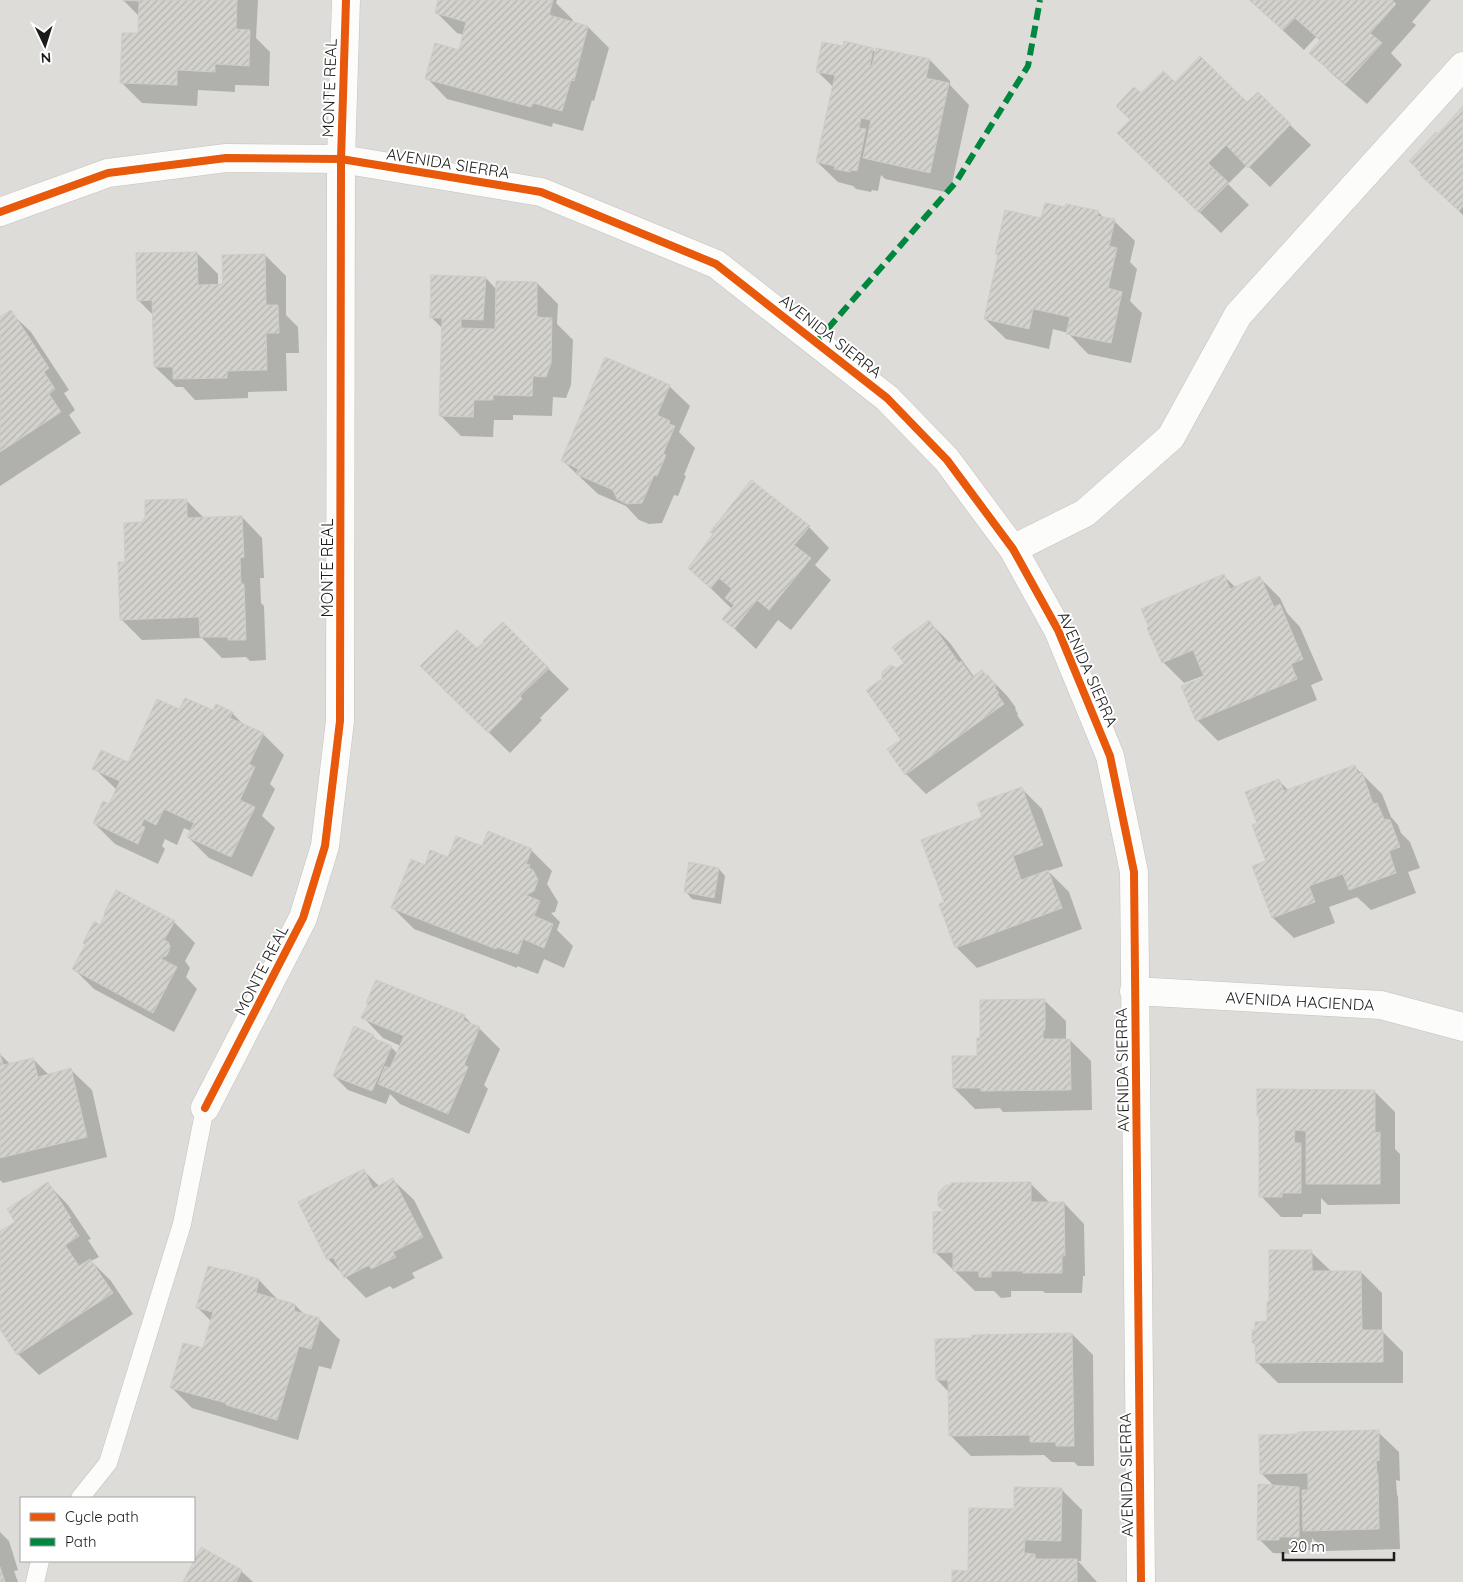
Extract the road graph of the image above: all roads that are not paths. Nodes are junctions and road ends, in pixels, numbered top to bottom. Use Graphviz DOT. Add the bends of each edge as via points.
graph roads {
  1 [pos="346,0"];
  2 [pos="1463,66"];
  3 [pos="341,159"];
  4 [pos="0,212"];
  5 [pos="1013,549"];
  6 [pos="1134,991"];
  7 [pos="1463,1027"];
  8 [pos="205,1108"];
  9 [pos="81,1497"];
  10 [pos="40,1562"];
  11 [pos="35,1582"];
  12 [pos="1140,1582"];
  1 -- 3 [label="street, MONTE REAL"];
  2 -- 5 [label="street" via="1238,315 1171,437 1086,513"];
  3 -- 4 [label="street, AVENIDA SIERRA" via="226,158 108,173"];
  3 -- 5 [label="street, AVENIDA SIERRA" via="541,192 716,264 887,398 947,460"];
  3 -- 8 [label="street, MONTE REAL" via="340,720 325,846 303,918"];
  5 -- 6 [label="street, AVENIDA SIERRA" via="1058,630 1110,756 1134,872"];
  6 -- 7 [label="street, AVENIDA HACIENDA" via="1381,1005"];
  6 -- 12 [label="street, AVENIDA SIERRA"];
  8 -- 9 [label="lane" via="182,1224 108,1463"];
  10 -- 11 [label="lane"];
}
